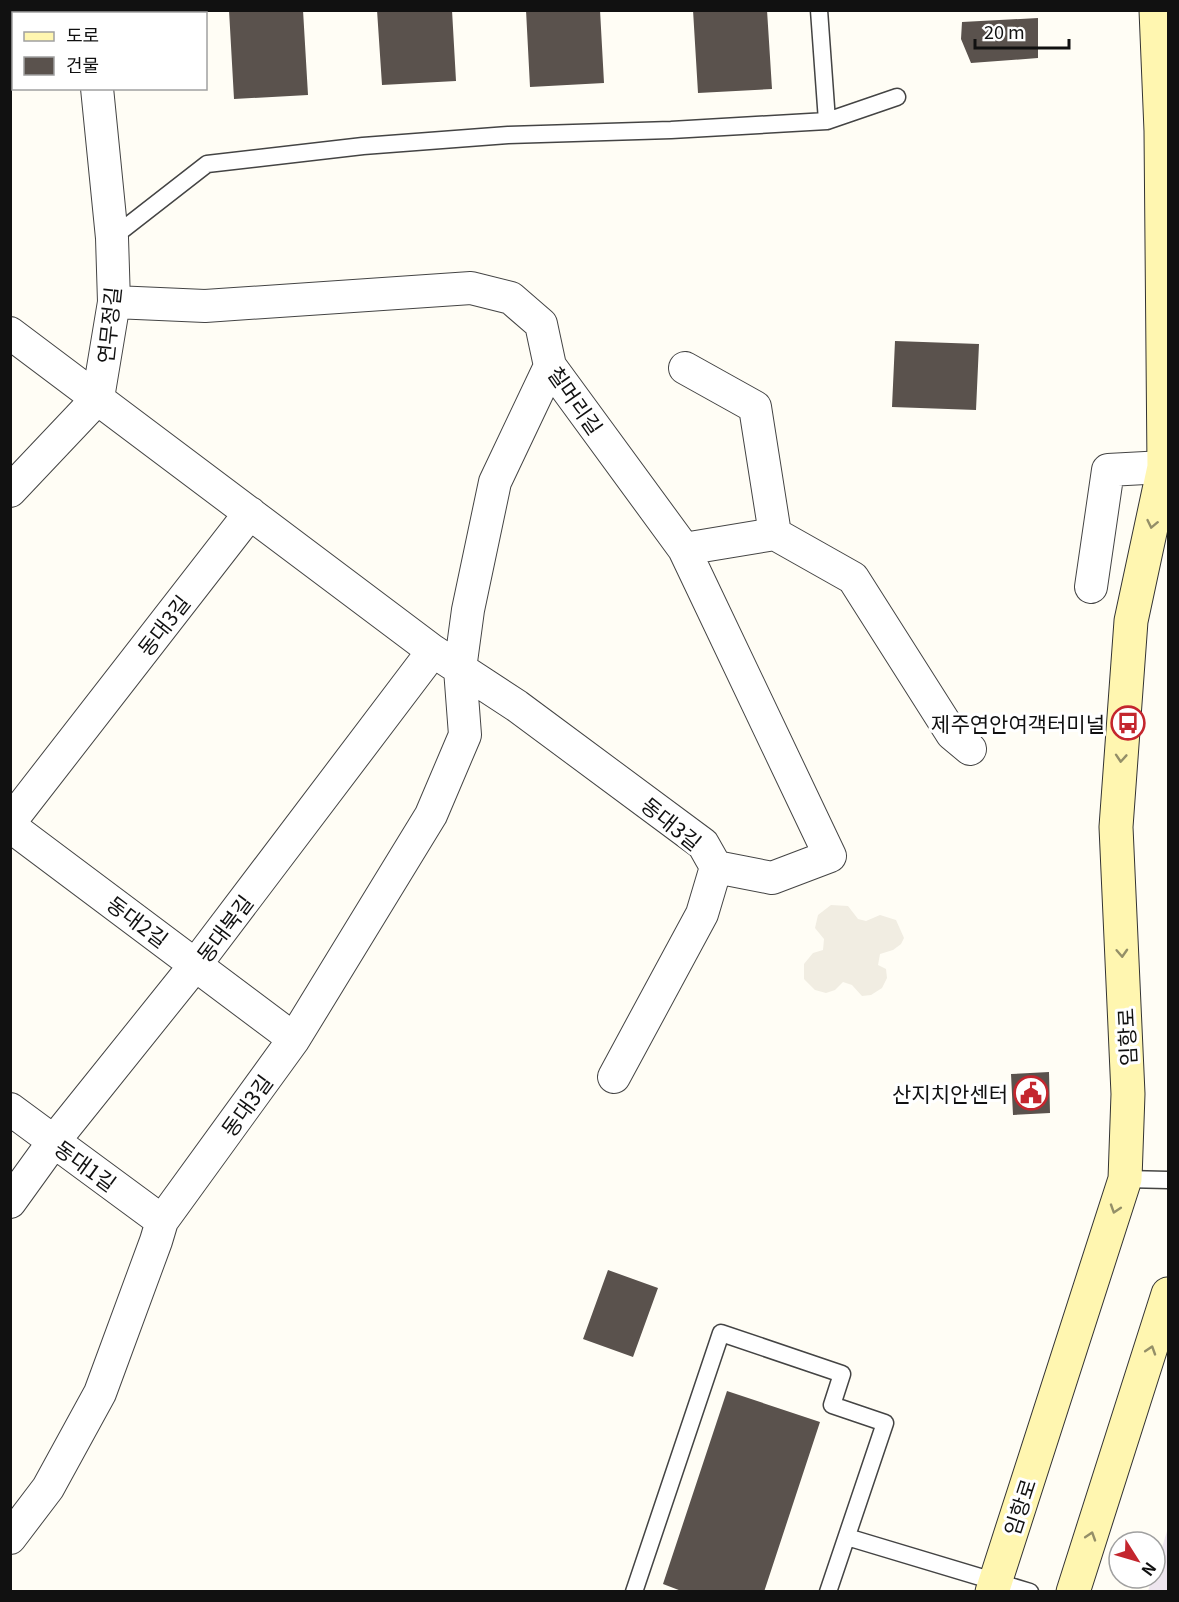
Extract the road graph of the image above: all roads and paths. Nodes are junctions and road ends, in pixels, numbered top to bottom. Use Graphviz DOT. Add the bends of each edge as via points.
graph roads {
  1 [pos="819,10"];
  2 [pos="1156,10"];
  3 [pos="97,90"];
  4 [pos="897,97"];
  5 [pos="827,121"];
  6 [pos="1165,131"];
  7 [pos="112,238"];
  8 [pos="114,302"];
  9 [pos="10,333"];
  10 [pos="550,366"];
  11 [pos="686,368"];
  12 [pos="98,398"];
  13 [pos="1166,473"];
  14 [pos="10,491"];
  15 [pos="250,513"];
  16 [pos="775,534"];
  17 [pos="684,549"];
  18 [pos="1091,587"];
  19 [pos="433,651"];
  20 [pos="460,669"];
  21 [pos="969,749"];
  22 [pos="10,824"];
  23 [pos="716,867"];
  24 [pos="196,964"];
  25 [pos="294,1039"];
  26 [pos="614,1077"];
  27 [pos="10,1109"];
  28 [pos="54,1141"];
  29 [pos="1125,1179"];
  30 [pos="1168,1180"];
  31 [pos="10,1202"];
  32 [pos="162,1221"];
  33 [pos="1168,1294"];
  34 [pos="847,1537"];
  35 [pos="10,1538"];
  36 [pos="994,1586"];
  37 [pos="634,1592"];
  38 [pos="828,1592"];
  39 [pos="1030,1592"];
  40 [pos="1073,1592"];
  1 -- 5 [label="lane"];
  2 -- 6 [label="main road, 임항로"];
  3 -- 7 [label="street, 연무정길"];
  4 -- 5 [label="lane"];
  5 -- 7 [label="lane" via="497,136 207,164"];
  6 -- 13 [label="main road, 임항로"];
  7 -- 8 [label="street, 연무정길"];
  8 -- 10 [label="street, 칠머리길" via="205,306 471,288 511,298 541,324"];
  8 -- 12 [label="street, 연무정길"];
  9 -- 12 [label="street, 동대3길"];
  10 -- 17 [label="street, 칠머리길"];
  10 -- 20 [label="street" via="495,482"];
  11 -- 16 [label="street" via="755,407"];
  12 -- 14 [label="street"];
  12 -- 15 [label="street, 동대3길"];
  13 -- 18 [label="street" via="1108,470"];
  13 -- 29 [label="main road, 임항로, one-way" via="1131,621 1116,826 1128,1094"];
  15 -- 19 [label="street, 동대3길"];
  15 -- 22 [label="street, 동대3길"];
  16 -- 17 [label="street"];
  16 -- 21 [label="street" via="853,578 952,734"];
  17 -- 23 [label="street, 칠머리길" via="830,856 772,878"];
  19 -- 20 [label="street, 동대3길"];
  19 -- 24 [label="street, 동대북길"];
  20 -- 23 [label="street, 동대3길" via="518,706 703,844"];
  20 -- 25 [label="street, 동대3길" via="465,735 431,815"];
  22 -- 24 [label="street, 동대2길"];
  23 -- 26 [label="street, 동대3길" via="702,914"];
  24 -- 25 [label="street, 동대2길"];
  24 -- 28 [label="street, 동대북길"];
  25 -- 32 [label="street, 동대3길"];
  27 -- 28 [label="street, 동대1길"];
  28 -- 31 [label="street, 동대북길"];
  28 -- 32 [label="street, 동대1길"];
  29 -- 30 [label="lane"];
  29 -- 36 [label="main road, 임항로, one-way"];
  32 -- 35 [label="street, 동대3길" via="100,1393 48,1488"];
  40 -- 33 [label="main road, one-way"];
  34 -- 36 [label="lane"];
  34 -- 37 [label="lane" via="885,1423 831,1405 842,1374 721,1333"];
  34 -- 38 [label="lane"];
  36 -- 39 [label="lane"];
}
